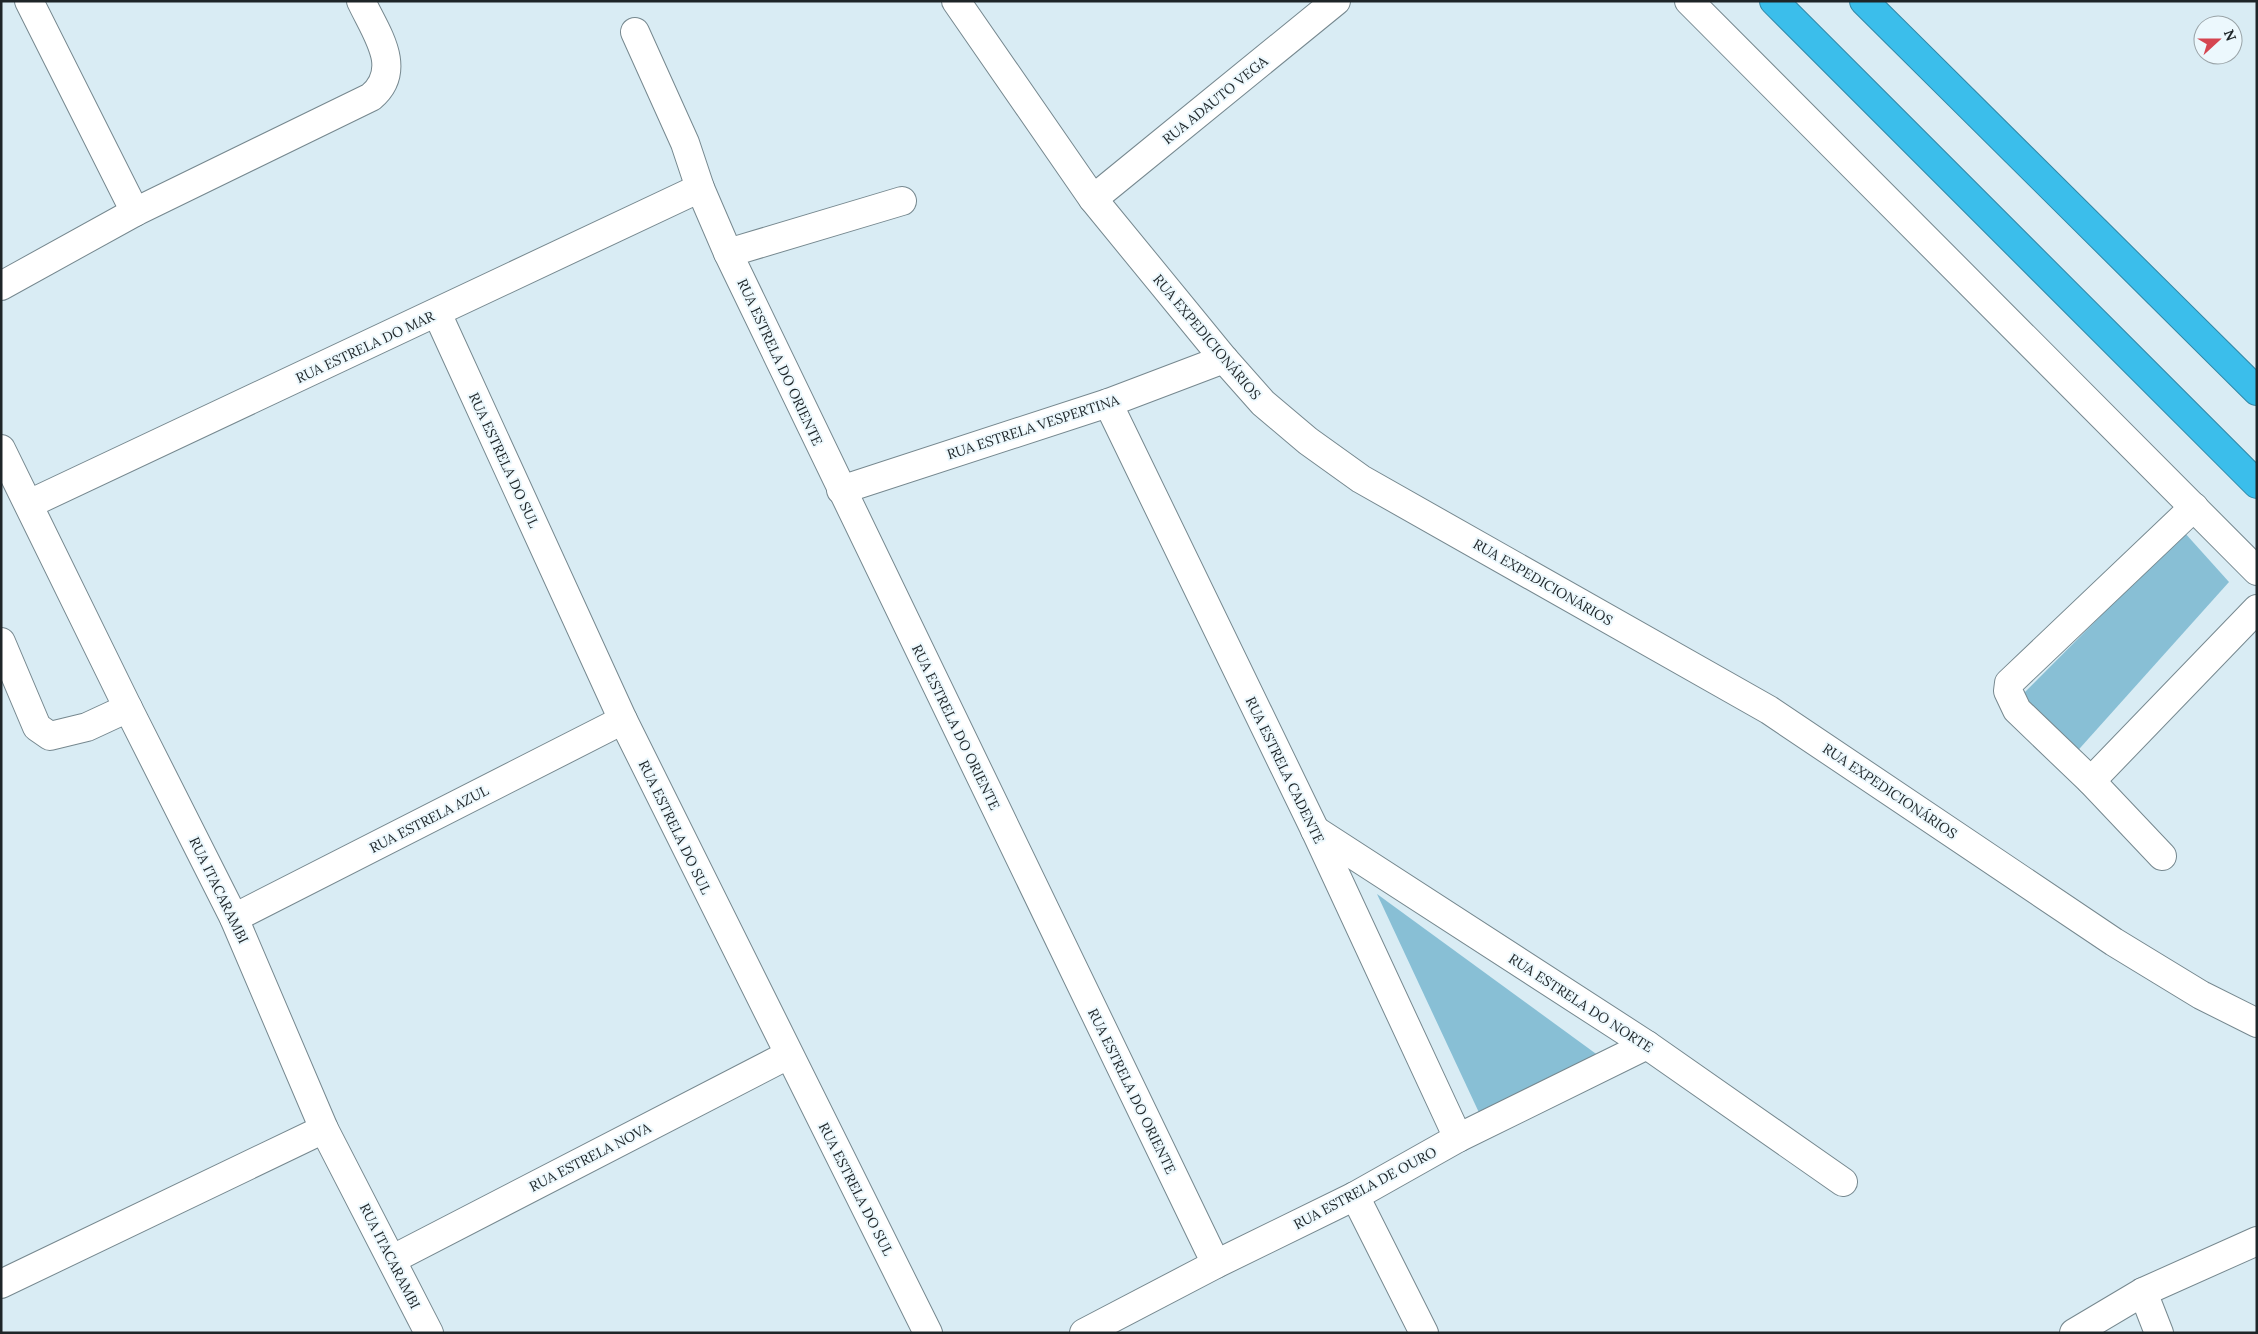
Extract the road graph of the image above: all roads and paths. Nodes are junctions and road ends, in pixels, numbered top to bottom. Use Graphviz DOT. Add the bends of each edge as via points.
graph roads {
  1 [pos="29,1"];
  2 [pos="361,1"];
  3 [pos="956,1"];
  4 [pos="1336,1"];
  5 [pos="1690,1"];
  6 [pos="1774,1"];
  7 [pos="1864,1"];
  8 [pos="635,32"];
  9 [pos="700,188"];
  10 [pos="1093,199"];
  11 [pos="902,202"];
  12 [pos="135,212"];
  13 [pos="728,253"];
  14 [pos="1,286"];
  15 [pos="437,314"];
  16 [pos="1224,359"];
  17 [pos="2257,391"];
  18 [pos="1108,403"];
  19 [pos="1,449"];
  20 [pos="2249,477"];
  21 [pos="841,490"];
  22 [pos="29,504"];
  23 [pos="2194,506"];
  24 [pos="2257,571"];
  25 [pos="2257,609"];
  26 [pos="1,642"];
  27 [pos="128,708"];
  28 [pos="623,720"];
  29 [pos="2091,781"];
  30 [pos="1315,830"];
  31 [pos="2162,856"];
  32 [pos="234,918"];
  33 [pos="2257,1023"];
  34 [pos="1647,1045"];
  35 [pos="788,1055"];
  36 [pos="324,1129"];
  37 [pos="1458,1138"];
  38 [pos="1843,1182"];
  39 [pos="1355,1196"];
  40 [pos="2257,1241"];
  41 [pos="392,1259"];
  42 [pos="1216,1264"];
  43 [pos="1,1284"];
  44 [pos="2143,1292"];
  45 [pos="429,1333"];
  46 [pos="928,1333"];
  47 [pos="1084,1333"];
  48 [pos="1424,1333"];
  49 [pos="2074,1333"];
  50 [pos="2159,1333"];
  1 -- 12 [label="street"];
  2 -- 12 [label="street" via="386,55 387,78 381,88 371,97"];
  3 -- 10 [label="street, RUA EXPEDICIONÁRIOS"];
  4 -- 10 [label="street, RUA ADAUTO VEGA"];
  5 -- 23 [label="street"];
  6 -- 20 [label="highway"];
  7 -- 17 [label="highway"];
  8 -- 9 [label="street, RUA ESTRELA DO ORIENTE" via="685,143"];
  9 -- 13 [label="street, RUA ESTRELA DO ORIENTE"];
  9 -- 15 [label="street, RUA ESTRELA DO MAR"];
  10 -- 16 [label="street, RUA EXPEDICIONÁRIOS"];
  11 -- 13 [label="street"];
  12 -- 14 [label="street"];
  13 -- 21 [label="street, RUA ESTRELA DO ORIENTE"];
  15 -- 22 [label="street, RUA ESTRELA DO MAR"];
  15 -- 28 [label="street, RUA ESTRELA DO SUL"];
  16 -- 18 [label="street, RUA ESTRELA VESPERTINA"];
  16 -- 33 [label="street, RUA EXPEDICIONÁRIOS" via="1263,404 1361,479 1769,710 2114,942 2201,995"];
  18 -- 21 [label="street, RUA ESTRELA VESPERTINA"];
  18 -- 30 [label="street, RUA ESTRELA CADENTE"];
  19 -- 22 [label="street, RUA ITACARAMBI"];
  21 -- 42 [label="street, RUA ESTRELA DO ORIENTE"];
  22 -- 27 [label="street, RUA ITACARAMBI"];
  23 -- 24 [label="street"];
  23 -- 29 [label="street" via="2010,683 2008,691 2017,710"];
  25 -- 29 [label="street"];
  26 -- 27 [label="street" via="38,727 50,736 87,727"];
  27 -- 32 [label="street, RUA ITACARAMBI"];
  28 -- 32 [label="street, RUA ESTRELA AZUL"];
  28 -- 35 [label="street, RUA ESTRELA DO SUL"];
  29 -- 31 [label="street"];
  30 -- 34 [label="street, RUA ESTRELA DO NORTE"];
  30 -- 37 [label="street, RUA ESTRELA CADENTE"];
  32 -- 36 [label="street, RUA ITACARAMBI"];
  34 -- 37 [label="street, RUA ESTRELA DE OURO"];
  34 -- 38 [label="street, RUA ESTRELA DO NORTE"];
  35 -- 41 [label="street, RUA ESTRELA NOVA"];
  35 -- 46 [label="street, RUA ESTRELA DO SUL"];
  36 -- 41 [label="street, RUA ITACARAMBI"];
  36 -- 43 [label="street"];
  37 -- 39 [label="street, RUA ESTRELA DE OURO"];
  39 -- 42 [label="street, RUA ESTRELA DE OURO"];
  39 -- 48 [label="street"];
  40 -- 44 [label="street"];
  41 -- 45 [label="street, RUA ITACARAMBI"];
  42 -- 47 [label="street, RUA ESTRELA DE OURO"];
  44 -- 49 [label="street"];
  44 -- 50 [label="street"];
}
